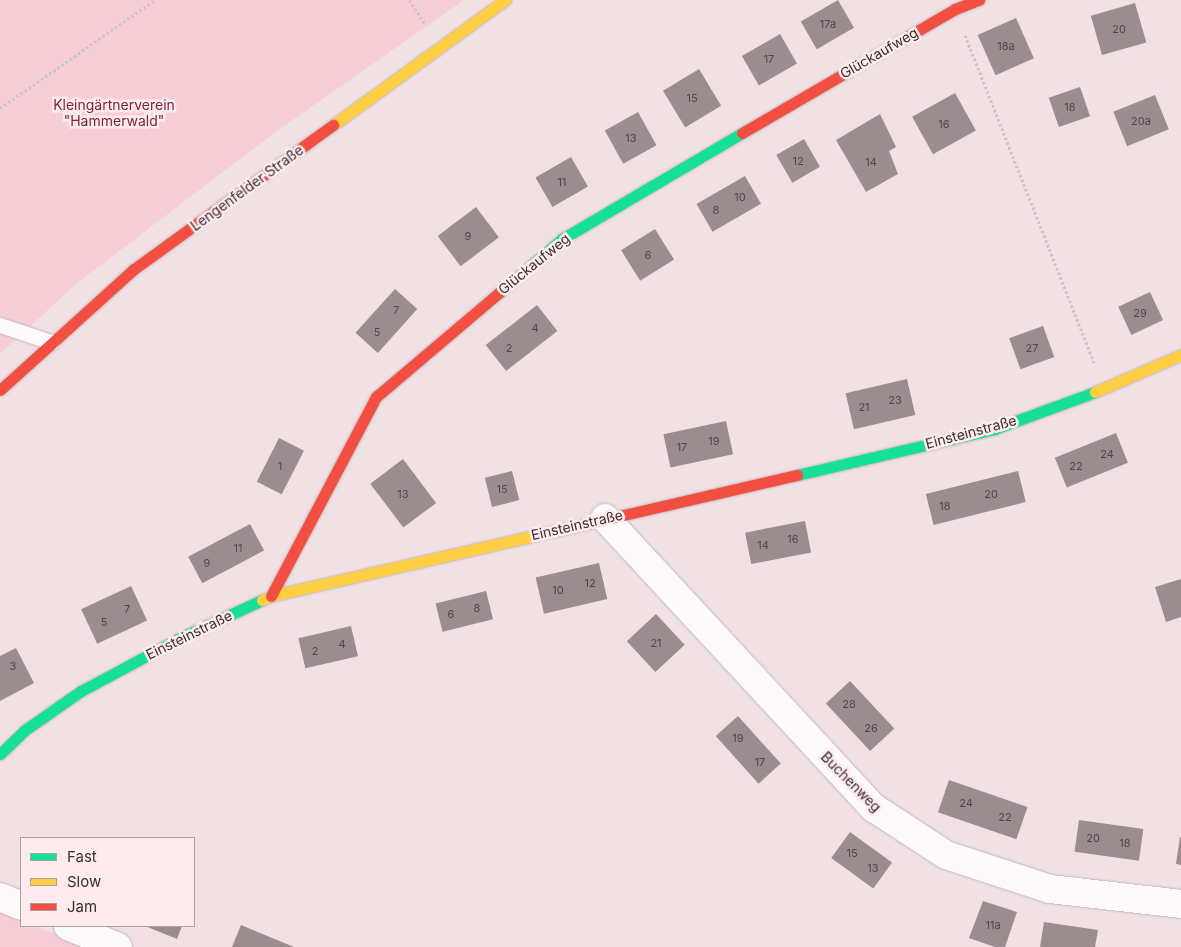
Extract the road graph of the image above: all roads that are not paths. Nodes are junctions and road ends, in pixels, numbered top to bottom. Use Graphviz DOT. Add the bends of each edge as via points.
graph roads {
  1 [pos="505,0"];
  2 [pos="978,0"];
  3 [pos="0,325"];
  4 [pos="51,342"];
  5 [pos="1181,355"];
  6 [pos="0,390"];
  7 [pos="605,518"];
  8 [pos="271,596"];
  9 [pos="0,754"];
  10 [pos="0,897"];
  11 [pos="1181,904"];
  12 [pos="20,906"];
  13 [pos="70,927"];
  14 [pos="118,947"];
  1 -- 4 [label="street, Lengenfelder Straße" via="134,269"];
  2 -- 8 [label="street, Glückaufweg" via="955,10 562,238 376,397"];
  3 -- 4 [label="lane"];
  4 -- 6 [label="street, Lengenfelder Straße"];
  5 -- 7 [label="street, Einsteinstraße" via="1105,388 994,429"];
  7 -- 8 [label="street, Einsteinstraße"];
  7 -- 11 [label="street, Buchenweg" via="874,808 946,855 1050,889"];
  8 -- 9 [label="street, Einsteinstraße" via="178,639 81,691 25,730"];
  10 -- 12 [label="street"];
  13 -- 14 [label="street"];
}
